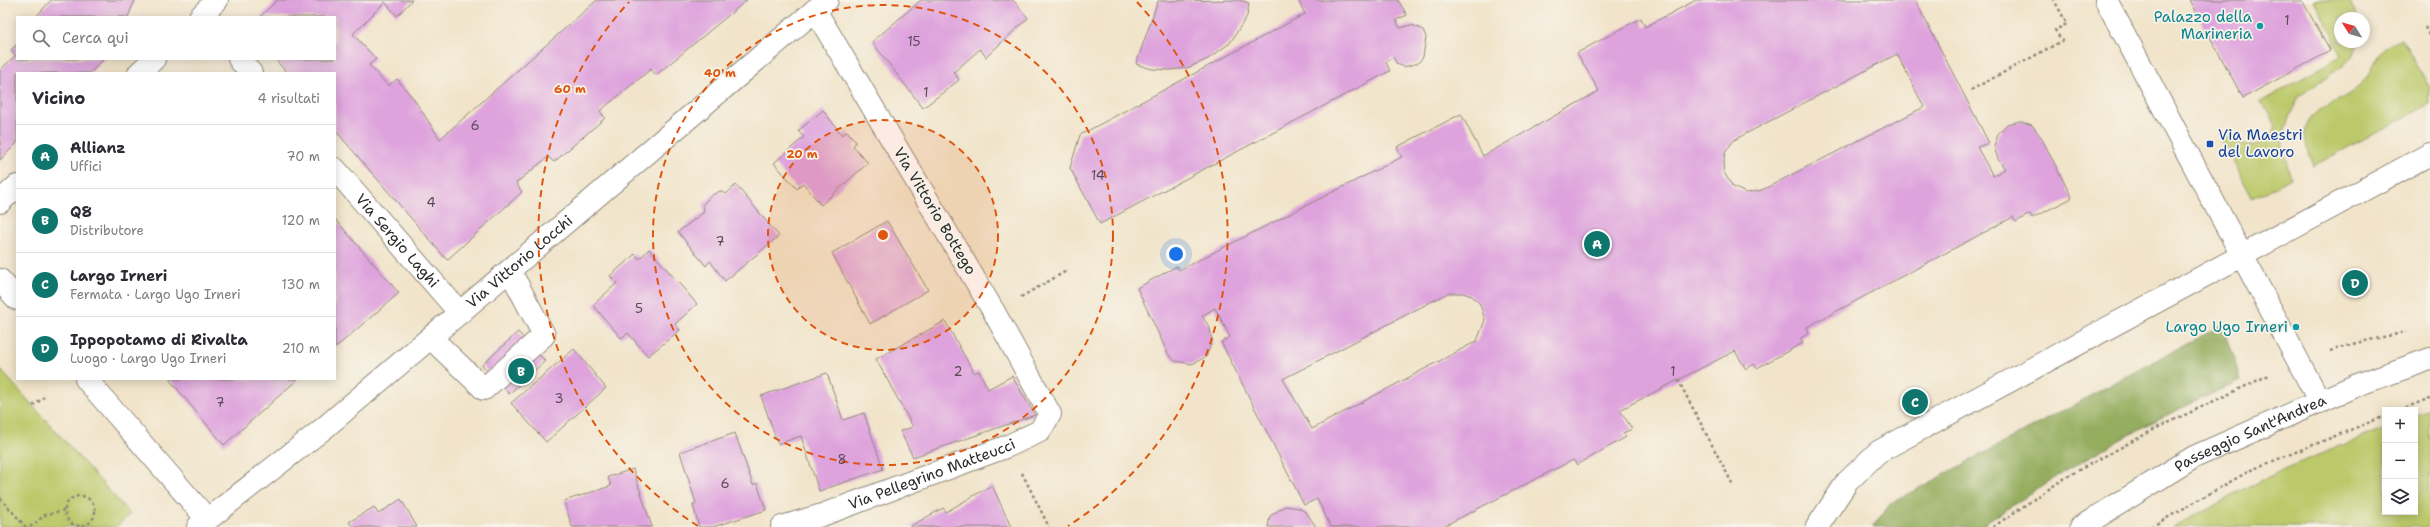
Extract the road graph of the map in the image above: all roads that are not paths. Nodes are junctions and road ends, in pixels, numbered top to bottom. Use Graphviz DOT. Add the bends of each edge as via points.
graph roads {
  1 [pos="217,0"];
  2 [pos="2106,0"];
  3 [pos="821,5"];
  4 [pos="201,12"];
  5 [pos="153,60"];
  6 [pos="240,60"];
  7 [pos="140,72"];
  8 [pos="250,72"];
  9 [pos="2430,154"];
  10 [pos="336,170"];
  11 [pos="16,187"];
  12 [pos="0,202"];
  13 [pos="2242,255"];
  14 [pos="510,271"];
  15 [pos="0,280"];
  16 [pos="16,298"];
  17 [pos="460,313"];
  18 [pos="431,338"];
  19 [pos="2430,359"];
  20 [pos="87,380"];
  21 [pos="2320,402"];
  22 [pos="1050,414"];
  23 [pos="203,523"];
  24 [pos="782,527"];
  25 [pos="1817,527"];
  26 [pos="2081,527"];
  1 -- 4 [label="street"];
  2 -- 13 [label="street"];
  3 -- 14 [label="street, Via Vittorio Locchi"];
  3 -- 22 [label="street, Via Vittorio Bottego"];
  5 -- 7 [label="street"];
  6 -- 8 [label="street"];
  9 -- 13 [label="street"];
  10 -- 17 [label="street, Via Sergio Laghi"];
  11 -- 12 [label="street"];
  13 -- 21 [label="street"];
  13 -- 25 [label="street" via="1878,452 1848,482"];
  14 -- 17 [label="street, Via Vittorio Locchi"];
  14 -- 18 [label="street" via="544,334 484,389"];
  15 -- 16 [label="street"];
  17 -- 18 [label="street, Via Vittorio Locchi"];
  18 -- 23 [label="street, Via Vittorio Locchi" via="323,429"];
  19 -- 21 [label="street, Passeggio Sant'Andrea" via="2357,385"];
  20 -- 23 [label="street"];
  21 -- 26 [label="street, Passeggio Sant'Andrea" via="2194,457"];
  22 -- 24 [label="street, Via Pellegrino Matteucci" via="1040,431 1008,446 822,515"];
}
